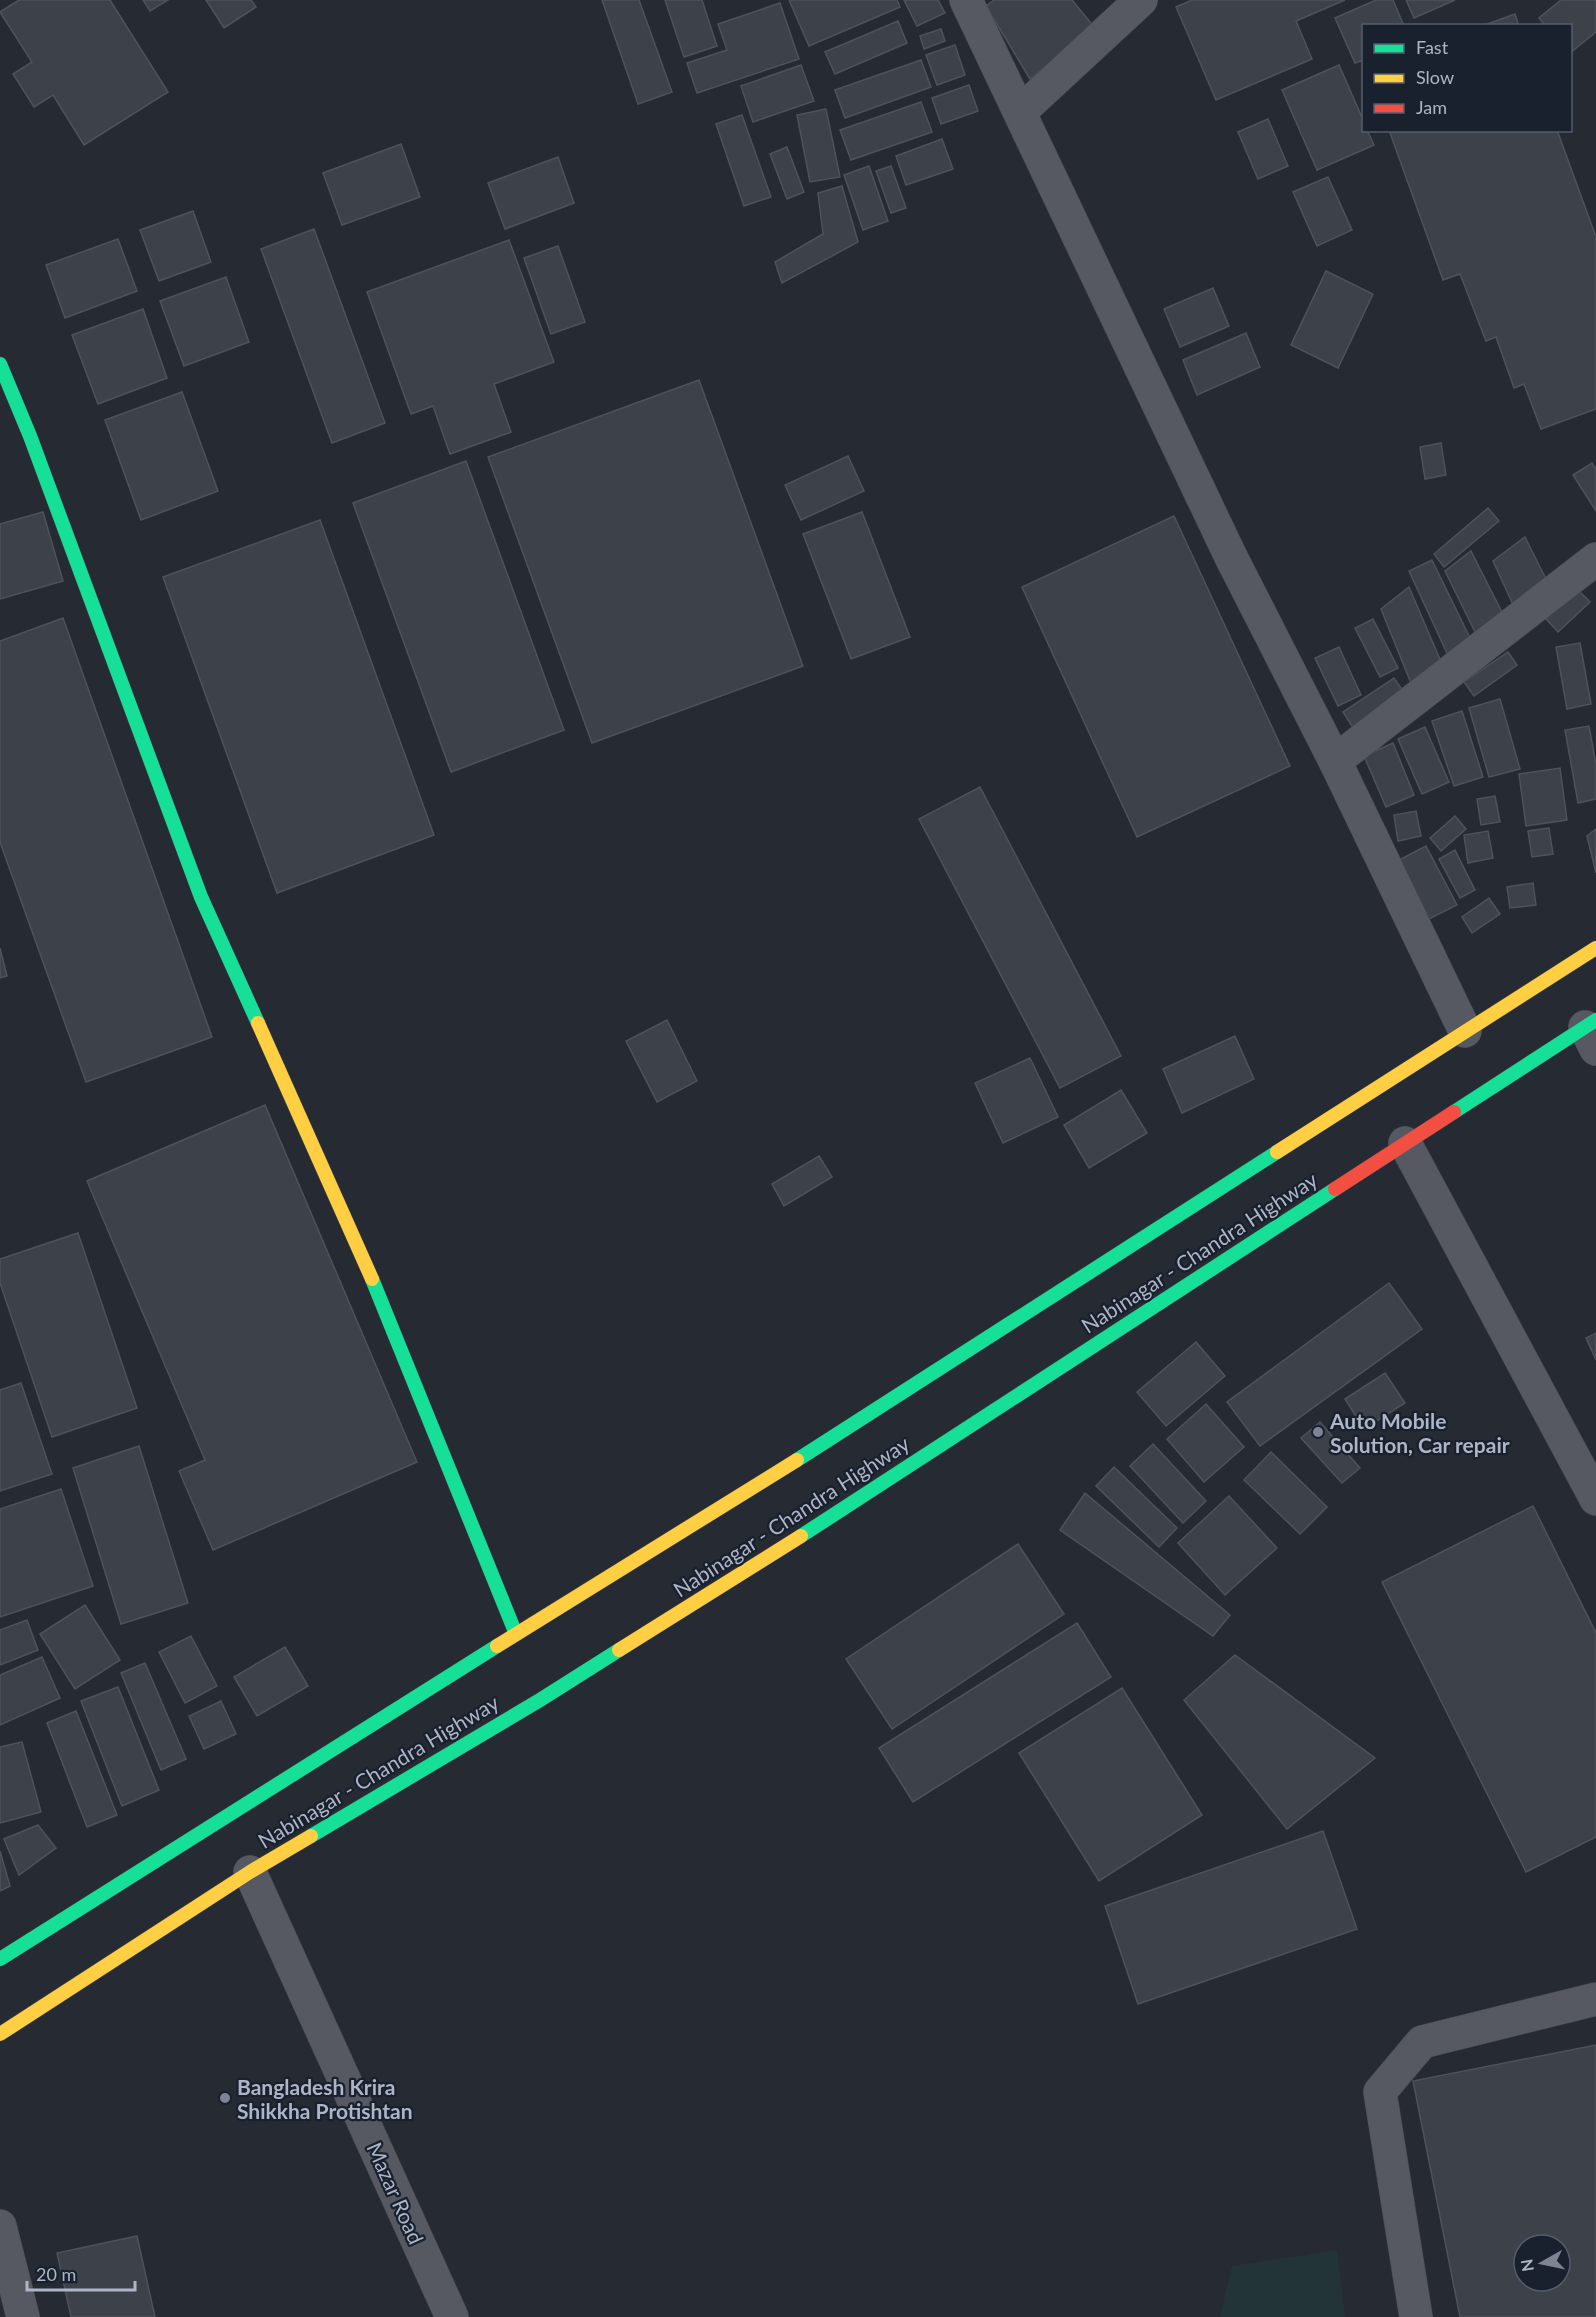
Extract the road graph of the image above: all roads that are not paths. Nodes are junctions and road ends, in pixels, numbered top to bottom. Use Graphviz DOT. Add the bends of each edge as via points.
graph roads {
  1 [pos="966,0"];
  2 [pos="1141,0"];
  3 [pos="1020,112"];
  4 [pos="0,364"];
  5 [pos="1596,559"];
  6 [pos="1335,761"];
  7 [pos="1596,948"];
  8 [pos="1465,1031"];
  9 [pos="1592,1032"];
  10 [pos="1405,1143"];
  11 [pos="1596,1499"];
  12 [pos="516,1634"];
  13 [pos="250,1872"];
  14 [pos="0,1959"];
  15 [pos="1596,1999"];
  16 [pos="0,2034"];
  17 [pos="0,2226"];
  18 [pos="23,2317"];
  19 [pos="452,2317"];
  20 [pos="1416,2317"];
  1 -- 3 [label="street"];
  2 -- 3 [label="street"];
  3 -- 6 [label="street" via="1230,555"];
  4 -- 12 [label="main road" via="201,897 362,1254"];
  5 -- 6 [label="street"];
  6 -- 8 [label="street"];
  7 -- 8 [label="main road, Nabinagar - Chandra Highway"];
  8 -- 12 [label="main road, Nabinagar - Chandra Highway" via="765,1480"];
  9 -- 10 [label="main road, Nabinagar - Chandra Highway"];
  10 -- 11 [label="street"];
  10 -- 13 [label="main road, Nabinagar - Chandra Highway" via="792,1542 540,1700"];
  12 -- 14 [label="main road, Nabinagar - Chandra Highway"];
  13 -- 16 [label="main road, Nabinagar - Chandra Highway"];
  13 -- 19 [label="street, Mazar Road"];
  15 -- 20 [label="street" via="1422,2042 1380,2092"];
  17 -- 18 [label="street"];
}
